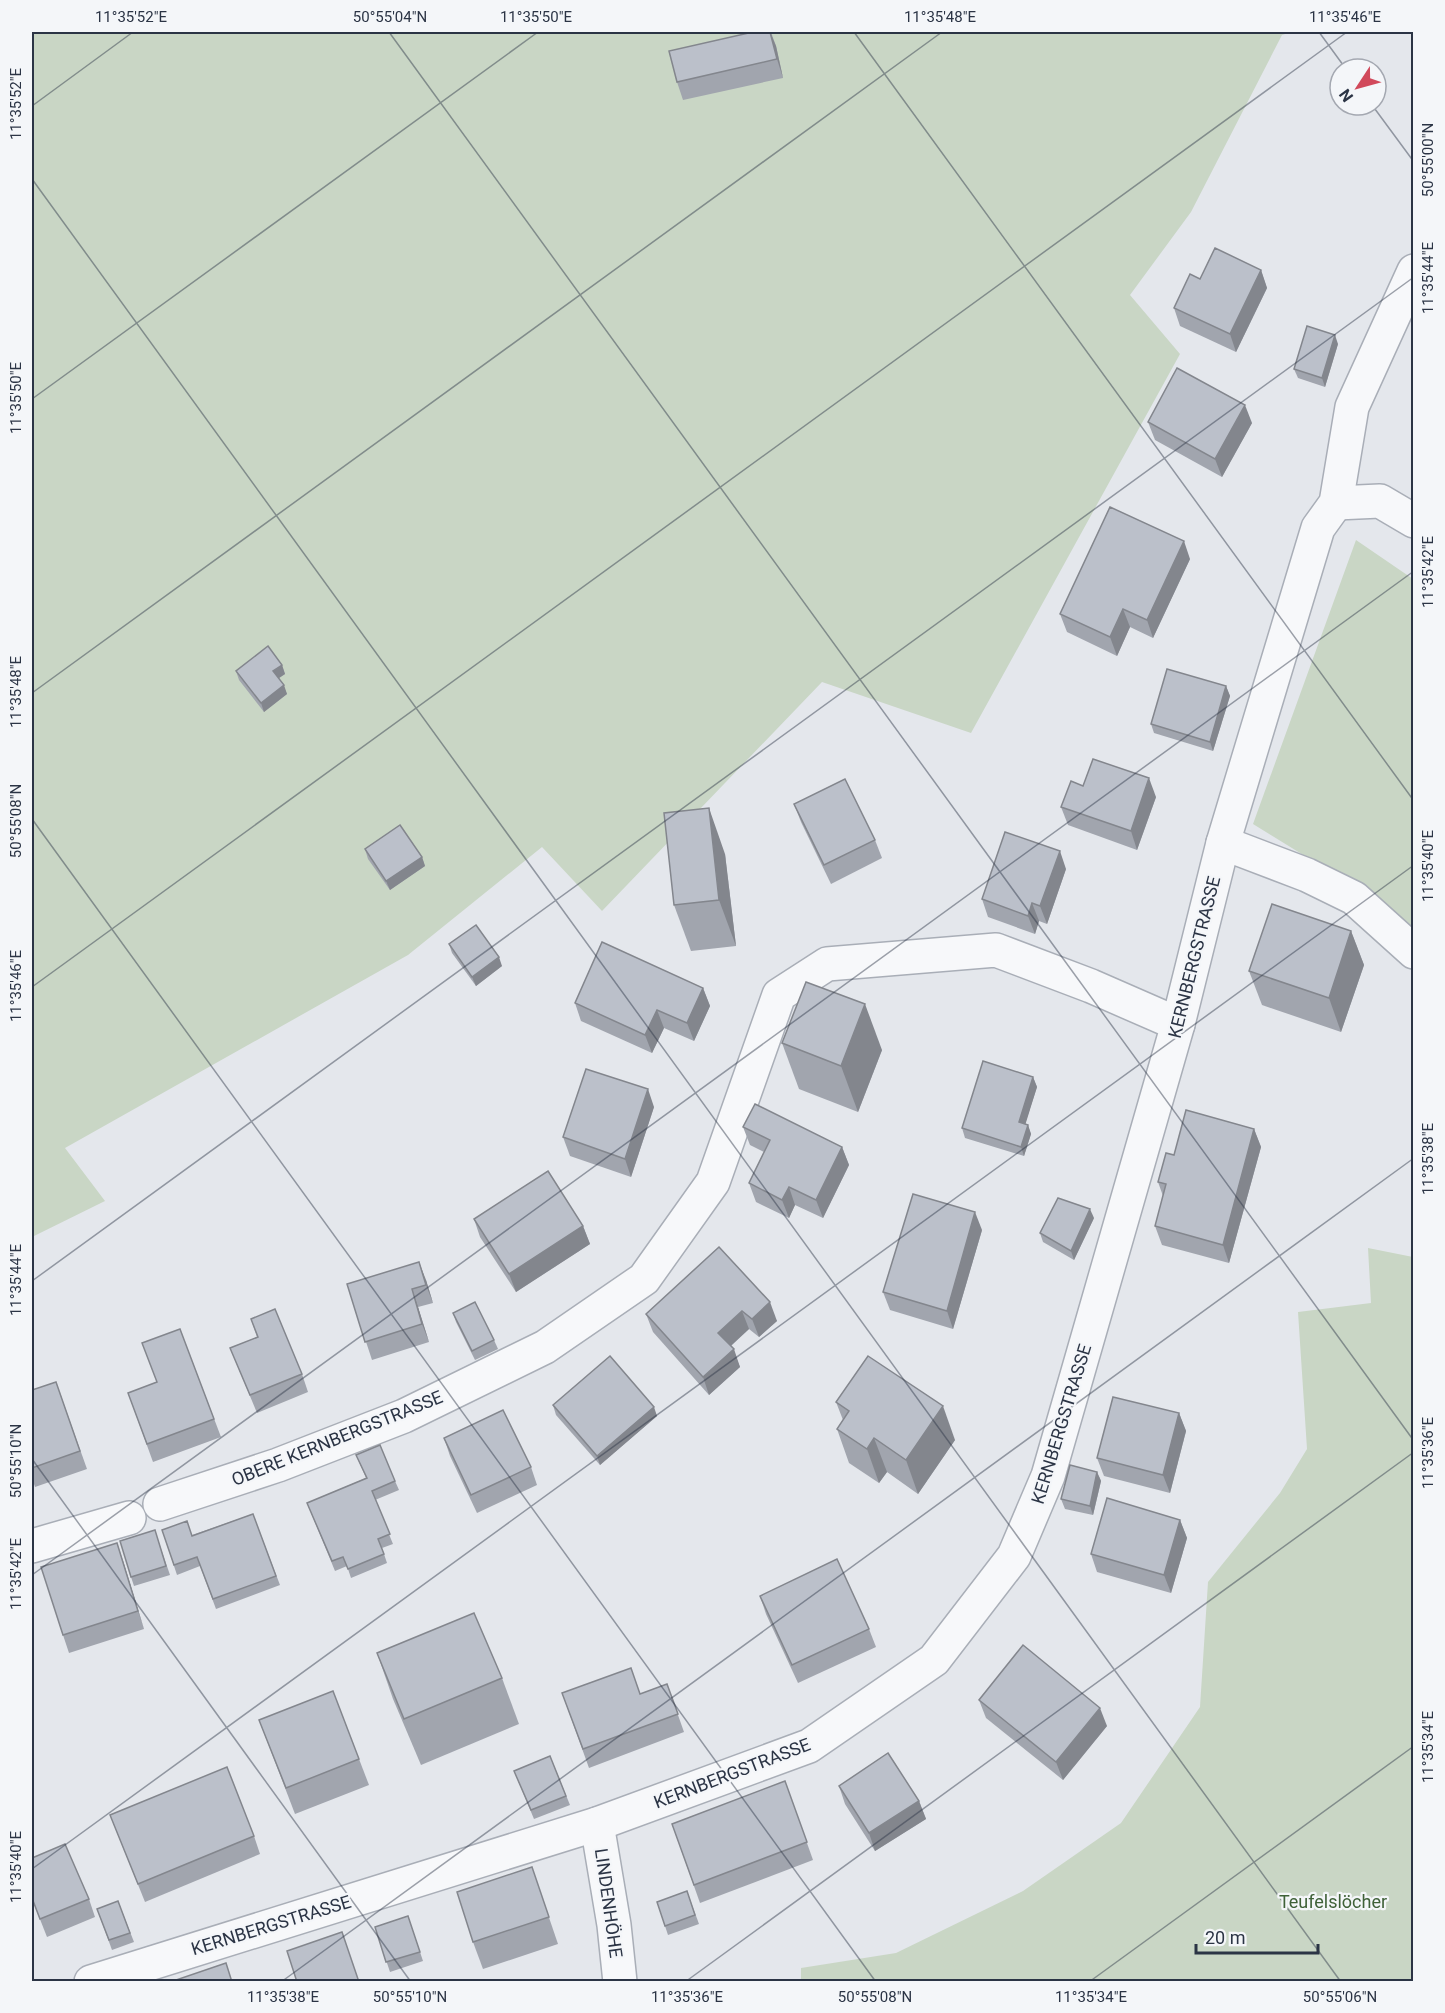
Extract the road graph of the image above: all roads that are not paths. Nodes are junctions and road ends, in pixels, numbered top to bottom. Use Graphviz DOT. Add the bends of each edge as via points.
graph roads {
  1 [pos="1413,271"];
  2 [pos="1406,304"];
  3 [pos="1336,503"];
  4 [pos="1413,521"];
  5 [pos="1223,843"];
  6 [pos="1413,952"];
  7 [pos="1178,1024"];
  8 [pos="160,1504"];
  9 [pos="129,1518"];
  10 [pos="32,1546"];
  11 [pos="597,1824"];
  12 [pos="91,1982"];
  13 [pos="620,1982"];
  1 -- 2 [label="street, KERNBERGSTRASSE"];
  2 -- 3 [label="street, KERNBERGSTRASSE" via="1352,407"];
  3 -- 4 [label="street" via="1380,501"];
  3 -- 5 [label="street, KERNBERGSTRASSE" via="1318,528"];
  5 -- 6 [label="street" via="1307,875 1354,898"];
  5 -- 7 [label="street, KERNBERGSTRASSE"];
  7 -- 8 [label="street, OBERE KERNBERGSTRASSE" via="996,950 827,964 779,995 713,1182 645,1279 545,1347 404,1416 278,1465"];
  7 -- 11 [label="street, KERNBERGSTRASSE" via="1048,1476 1014,1556 934,1660 810,1746"];
  9 -- 10 [label="street"];
  11 -- 12 [label="street, KERNBERGSTRASSE"];
  11 -- 13 [label="street, LINDENHÖHE"];
}
